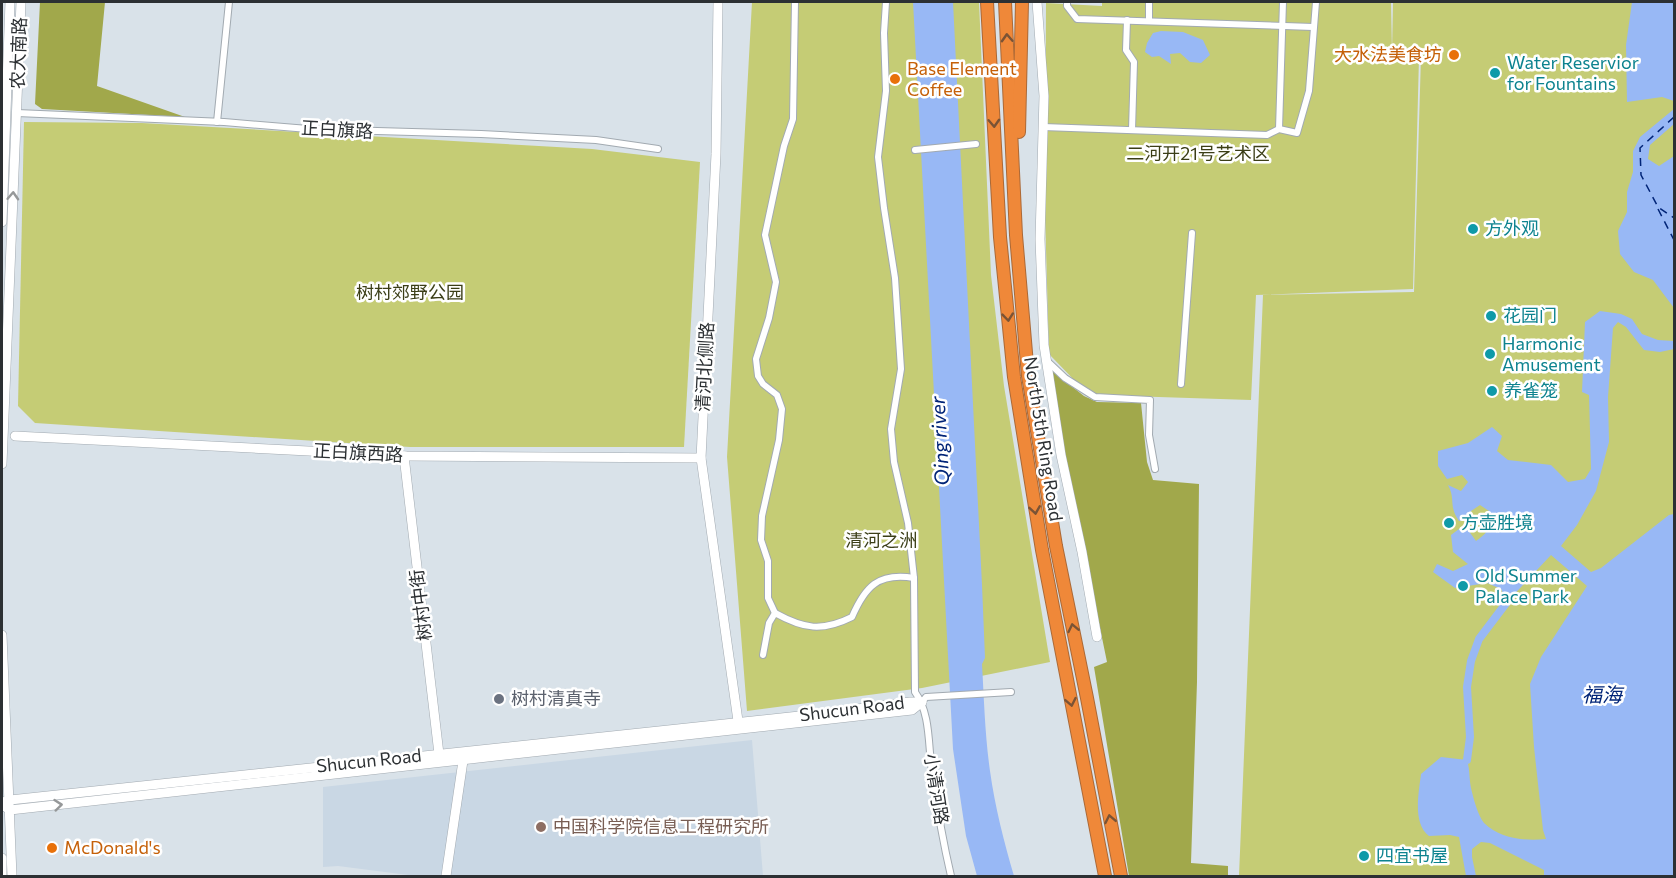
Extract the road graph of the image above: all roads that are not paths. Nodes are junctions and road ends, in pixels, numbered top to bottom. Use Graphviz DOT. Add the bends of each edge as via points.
graph roads {
  1 [pos="10,2"];
  2 [pos="21,2"];
  3 [pos="229,2"];
  4 [pos="718,2"];
  5 [pos="795,2"];
  6 [pos="886,2"];
  7 [pos="987,2"];
  8 [pos="1005,2"];
  9 [pos="1022,2"];
  10 [pos="1038,2"];
  11 [pos="1067,2"];
  12 [pos="1149,2"];
  13 [pos="1283,2"];
  14 [pos="1316,2"];
  15 [pos="1127,20"];
  16 [pos="1149,21"];
  17 [pos="1282,26"];
  18 [pos="1313,27"];
  19 [pos="5,34"];
  20 [pos="16,113"];
  21 [pos="217,122"];
  22 [pos="1043,127"];
  23 [pos="1279,129"];
  24 [pos="1132,130"];
  25 [pos="976,144"];
  26 [pos="658,149"];
  27 [pos="915,150"];
  28 [pos="2,222"];
  29 [pos="1192,233"];
  30 [pos="1016,235"];
  31 [pos="1046,360"];
  32 [pos="1181,384"];
  33 [pos="15,436"];
  34 [pos="404,456"];
  35 [pos="701,458"];
  36 [pos="2,464"];
  37 [pos="1155,470"];
  38 [pos="914,578"];
  39 [pos="775,613"];
  40 [pos="2,635"];
  41 [pos="1097,638"];
  42 [pos="763,654"];
  43 [pos="1011,693"];
  44 [pos="922,702"];
  45 [pos="739,726"];
  46 [pos="439,754"];
  47 [pos="464,756"];
  48 [pos="6,804"];
  49 [pos="2,858"];
  50 [pos="2,876"];
  51 [pos="12,876"];
  52 [pos="446,876"];
  53 [pos="951,876"];
  54 [pos="1105,876"];
  55 [pos="1120,876"];
  1 -- 19 [label="street, 农大南路"];
  2 -- 20 [label="street, 农大南路"];
  3 -- 21 [label="street"];
  4 -- 35 [label="street, 清河北侧路" via="716,154"];
  5 -- 39 [label="street" via="793,119 765,235 776,282 756,358 758,376 777,395 782,409 761,540 768,561 768,598"];
  6 -- 38 [label="street, 小清河路" via="886,91 878,157 895,278 901,369 891,429"];
  7 -- 54 [label="highway, North 5th Ring Road, one-way" via="1000,237 1014,377 1041,550"];
  30 -- 8 [label="highway, North 5th Ring Road, one-way"];
  9 -- 30 [label="highway"];
  10 -- 22 [label="street"];
  11 -- 15 [label="street" via="1077,19"];
  12 -- 16 [label="street"];
  13 -- 17 [label="street"];
  14 -- 18 [label="street"];
  15 -- 16 [label="street"];
  15 -- 24 [label="street" via="1126,50 1134,62"];
  16 -- 17 [label="street"];
  17 -- 18 [label="street"];
  17 -- 23 [label="street"];
  18 -- 23 [label="street" via="1309,91 1297,133"];
  19 -- 28 [label="street, 农大南路"];
  20 -- 21 [label="street, 正白旗路"];
  36 -- 20 [label="street, 农大南路, one-way"];
  21 -- 26 [label="street, 正白旗路" via="596,140"];
  22 -- 24 [label="street"];
  22 -- 31 [label="street" via="1040,239"];
  23 -- 24 [label="street" via="1267,135"];
  25 -- 27 [label="street"];
  29 -- 32 [label="street"];
  55 -- 30 [label="highway, North 5th Ring Road, one-way" via="1056,546 1028,376"];
  31 -- 37 [label="street" via="1065,378 1095,396 1150,400 1149,435"];
  31 -- 41 [label="street"];
  33 -- 34 [label="street, 正白旗西路"];
  34 -- 35 [label="street, 正白旗西路"];
  34 -- 46 [label="street, 树村中街"];
  35 -- 45 [label="street, 清河北侧路"];
  38 -- 39 [label="street" via="874,582 852,617 837,624 809,627"];
  38 -- 44 [label="street, 小清河路" via="915,692"];
  39 -- 42 [label="street"];
  40 -- 48 [label="street"];
  43 -- 44 [label="street" via="935,696"];
  44 -- 45 [label="street, Shucun Road"];
  44 -- 53 [label="street, 小清河路"];
  45 -- 47 [label="street, Shucun Road"];
  46 -- 47 [label="street, Shucun Road"];
  46 -- 48 [label="street, Shucun Road"];
  48 -- 47 [label="street, Shucun Road, one-way"];
  47 -- 52 [label="street"];
  48 -- 51 [label="street"];
  49 -- 50 [label="street"];
}
